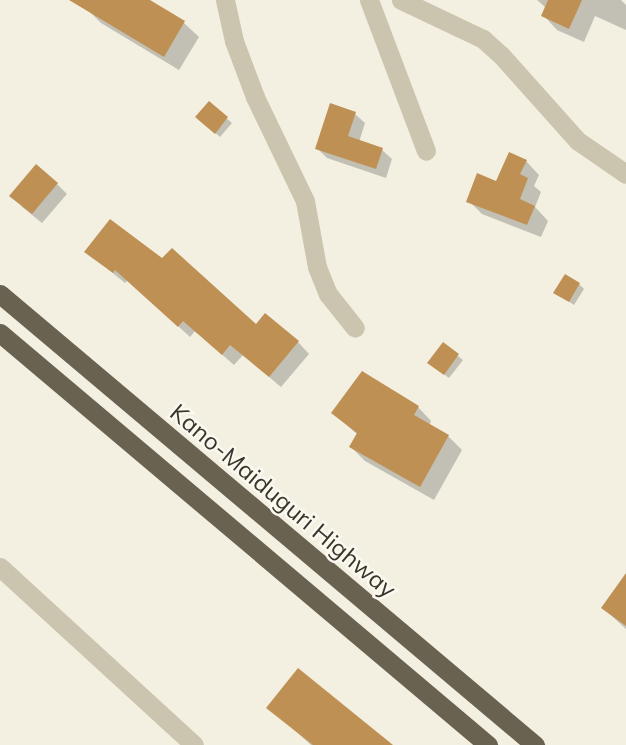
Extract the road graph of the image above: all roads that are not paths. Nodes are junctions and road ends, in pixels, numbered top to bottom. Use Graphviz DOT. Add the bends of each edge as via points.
graph roads {
  1 [pos="225,0"];
  2 [pos="369,0"];
  3 [pos="401,0"];
  4 [pos="426,151"];
  5 [pos="626,174"];
  6 [pos="0,294"];
  7 [pos="355,328"];
  8 [pos="0,333"];
  9 [pos="0,568"];
  10 [pos="194,745"];
  11 [pos="488,745"];
  12 [pos="535,745"];
  1 -- 7 [label="street" via="234,41 255,97 305,201 317,267 328,294"];
  2 -- 4 [label="street"];
  3 -- 5 [label="street" via="483,39 578,141"];
  6 -- 12 [label="highway, Kano-Maiduguri Highway"];
  8 -- 11 [label="highway"];
  9 -- 10 [label="street"];
}
